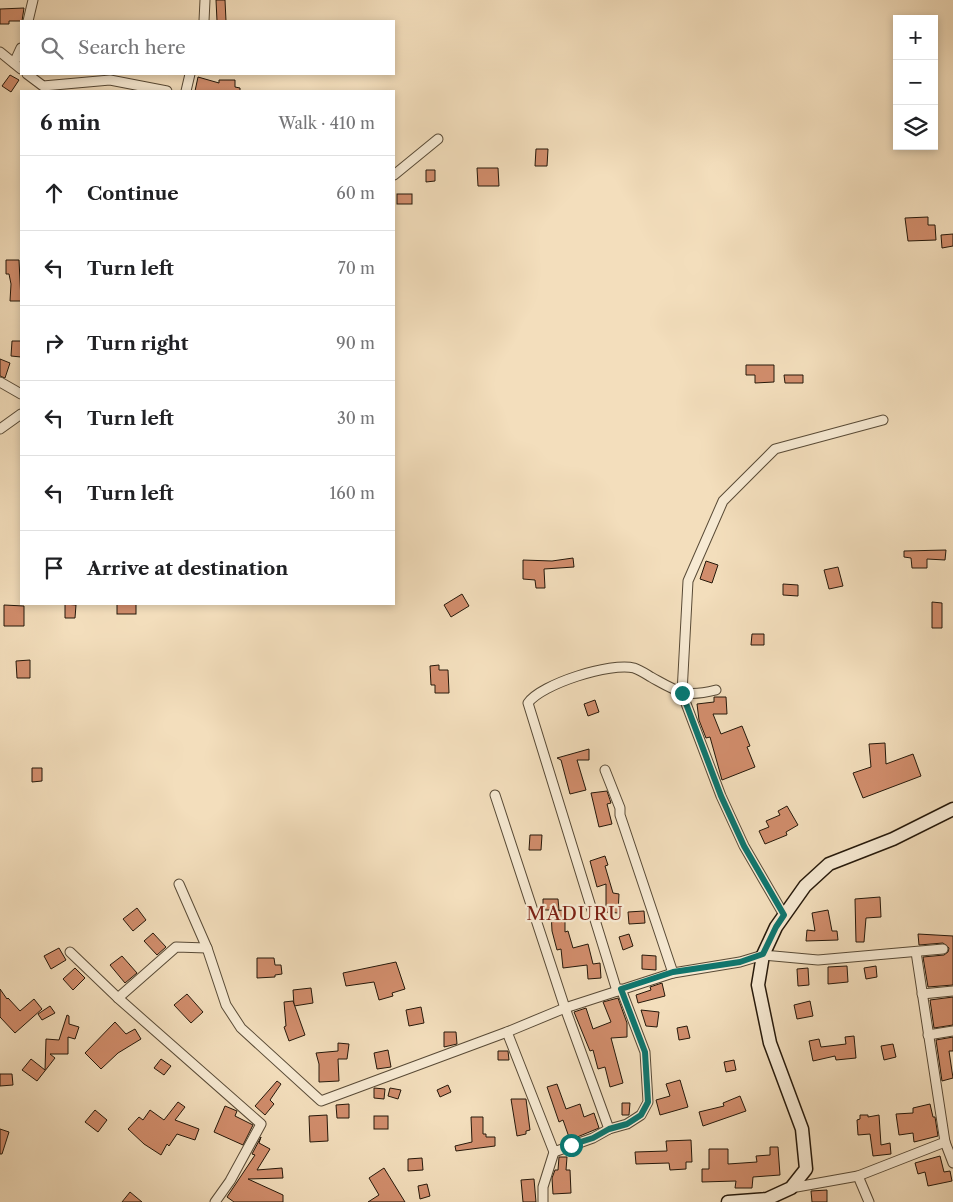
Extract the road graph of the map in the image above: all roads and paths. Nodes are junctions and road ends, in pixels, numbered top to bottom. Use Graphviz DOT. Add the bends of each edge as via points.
graph roads {
  1 [pos="33,0"];
  2 [pos="205,0"];
  3 [pos="28,20"];
  4 [pos="204,20"];
  5 [pos="0,52"];
  6 [pos="18,66"];
  7 [pos="28,75"];
  8 [pos="190,75"];
  9 [pos="162,90"];
  10 [pos="186,90"];
  11 [pos="438,139"];
  12 [pos="395,174"];
  13 [pos="0,382"];
  14 [pos="20,393"];
  15 [pos="20,415"];
  16 [pos="883,420"];
  17 [pos="0,429"];
  18 [pos="716,690"];
  19 [pos="682,693"];
  20 [pos="605,770"];
  21 [pos="495,795"];
  22 [pos="953,809"];
  23 [pos="179,884"];
  24 [pos="784,915"];
  25 [pos="207,948"];
  26 [pos="944,949"];
  27 [pos="70,952"];
  28 [pos="916,952"];
  29 [pos="763,954"];
  30 [pos="673,972"];
  31 [pos="619,990"];
  32 [pos="953,991"];
  33 [pos="922,994"];
  34 [pos="118,998"];
  35 [pos="565,1008"];
  36 [pos="953,1031"];
  37 [pos="507,1032"];
  38 [pos="928,1035"];
  39 [pos="609,1129"];
  40 [pos="945,1142"];
  41 [pos="554,1152"];
  42 [pos="953,1163"];
  43 [pos="858,1176"];
  44 [pos="791,1188"];
  45 [pos="215,1202"];
  46 [pos="543,1202"];
  47 [pos="728,1202"];
  48 [pos="869,1202"];
  1 -- 3 [label="street"];
  2 -- 4 [label="street"];
  5 -- 6 [label="street"];
  7 -- 9 [label="street" via="43,86 110,80"];
  8 -- 10 [label="street"];
  11 -- 12 [label="street"];
  13 -- 14 [label="street"];
  15 -- 17 [label="street"];
  16 -- 19 [label="street" via="775,449 723,500 688,581"];
  18 -- 19 [label="street"];
  19 -- 24 [label="street" via="721,796 744,846"];
  19 -- 31 [label="street" via="634,668 614,666 550,687 532,697 528,704"];
  20 -- 30 [label="street"];
  21 -- 35 [label="street"];
  22 -- 24 [label="main road" via="893,839 829,864 805,886"];
  23 -- 25 [label="street"];
  24 -- 29 [label="main road"];
  25 -- 34 [label="street" via="176,947"];
  25 -- 37 [label="street" via="226,1005 242,1028 321,1101"];
  26 -- 28 [label="street"];
  27 -- 34 [label="street"];
  28 -- 29 [label="street" via="818,960"];
  28 -- 33 [label="street"];
  29 -- 30 [label="street" via="740,962"];
  29 -- 44 [label="main road" via="758,985 770,1043 802,1129 805,1149 806,1169"];
  30 -- 31 [label="street"];
  31 -- 35 [label="street"];
  31 -- 39 [label="street" via="645,1052 648,1102 641,1115 627,1124"];
  32 -- 33 [label="street"];
  33 -- 38 [label="street"];
  34 -- 45 [label="street" via="261,1124"];
  35 -- 37 [label="street"];
  35 -- 39 [label="street"];
  36 -- 38 [label="street"];
  37 -- 41 [label="street"];
  38 -- 40 [label="street"];
  39 -- 41 [label="street"];
  40 -- 42 [label="street"];
  40 -- 43 [label="street"];
  41 -- 46 [label="street" via="543,1188"];
  43 -- 44 [label="street"];
  43 -- 48 [label="street"];
  44 -- 47 [label="main road" via="767,1199"];
}
